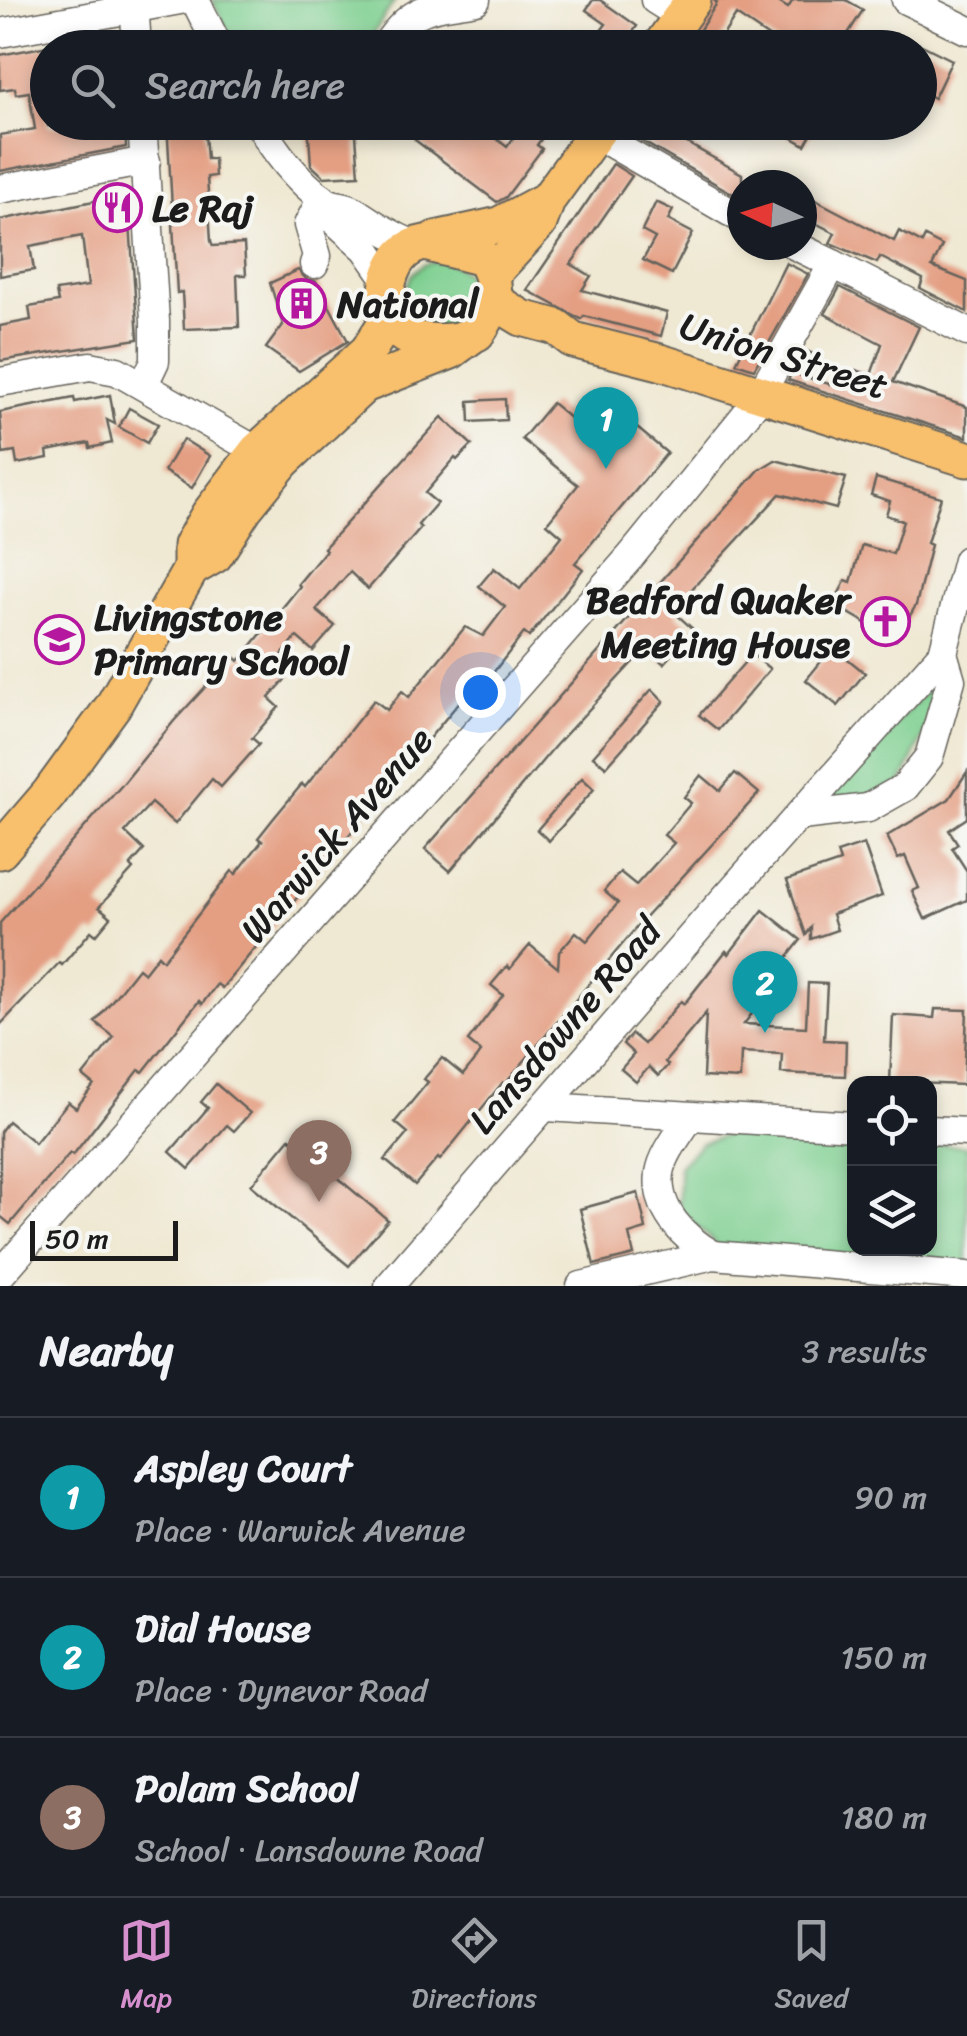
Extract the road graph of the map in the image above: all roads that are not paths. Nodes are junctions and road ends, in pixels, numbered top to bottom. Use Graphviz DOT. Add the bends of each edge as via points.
graph roads {
  1 [pos="180,0"];
  2 [pos="195,0"];
  3 [pos="476,0"];
  4 [pos="906,0"];
  5 [pos="134,4"];
  6 [pos="676,6"];
  7 [pos="136,30"];
  8 [pos="210,30"];
  9 [pos="396,30"];
  10 [pos="666,30"];
  11 [pos="967,30"];
  12 [pos="0,33"];
  13 [pos="144,140"];
  14 [pos="271,140"];
  15 [pos="590,140"];
  16 [pos="618,140"];
  17 [pos="146,160"];
  18 [pos="0,188"];
  19 [pos="548,199"];
  20 [pos="325,201"];
  21 [pos="727,209"];
  22 [pos="419,244"];
  23 [pos="817,256"];
  24 [pos="314,264"];
  25 [pos="833,264"];
  26 [pos="388,279"];
  27 [pos="493,288"];
  28 [pos="387,322"];
  29 [pos="967,332"];
  30 [pos="474,335"];
  31 [pos="574,340"];
  32 [pos="0,382"];
  33 [pos="144,384"];
  34 [pos="762,393"];
  35 [pos="257,451"];
  36 [pos="967,459"];
  37 [pos="967,560"];
  38 [pos="191,569"];
  39 [pos="943,653"];
  40 [pos="801,816"];
  41 [pos="0,851"];
  42 [pos="547,1107"];
  43 [pos="690,1117"];
  44 [pos="847,1126"];
  45 [pos="937,1130"];
  46 [pos="967,1132"];
  47 [pos="712,1256"];
  48 [pos="0,1275"];
  49 [pos="967,1276"];
  50 [pos="389,1286"];
  51 [pos="580,1286"];
  1 -- 5 [label="street"];
  2 -- 8 [label="street"];
  3 -- 9 [label="street" via="418,11"];
  4 -- 11 [label="street"];
  5 -- 7 [label="street"];
  5 -- 12 [label="street"];
  6 -- 10 [label="main road"];
  13 -- 17 [label="street"];
  14 -- 20 [label="street"];
  15 -- 19 [label="main road"];
  16 -- 21 [label="street"];
  17 -- 18 [label="street"];
  17 -- 33 [label="street" via="155,361"];
  19 -- 22 [label="main road" via="498,226"];
  19 -- 27 [label="main road"];
  20 -- 22 [label="street" via="348,206 380,231"];
  20 -- 24 [label="street" via="308,225"];
  20 -- 26 [label="street"];
  22 -- 26 [label="main road" via="398,260"];
  22 -- 27 [label="main road" via="482,258"];
  23 -- 25 [label="street"];
  25 -- 29 [label="street"];
  25 -- 34 [label="street, Warwick Avenue"];
  26 -- 28 [label="main road"];
  27 -- 30 [label="main road"];
  27 -- 31 [label="main road, Union Street" via="522,318"];
  28 -- 30 [label="main road" via="410,338"];
  28 -- 35 [label="main road" via="368,351"];
  30 -- 31 [label="main road, Union Street" via="554,345"];
  30 -- 38 [label="main road" via="451,351 364,385 283,461 215,555"];
  31 -- 34 [label="main road, Union Street"];
  32 -- 33 [label="street" via="90,366"];
  33 -- 35 [label="street"];
  34 -- 36 [label="main road, Union Street"];
  34 -- 48 [label="street, Warwick Avenue" via="631,556"];
  35 -- 38 [label="main road" via="209,514 192,545"];
  37 -- 39 [label="street, Lansdowne Road"];
  38 -- 41 [label="main road" via="112,706"];
  39 -- 40 [label="street, Lansdowne Road"];
  39 -- 40 [label="street, Lansdowne Road" via="951,680 928,757 905,787 868,808"];
  40 -- 42 [label="street, Lansdowne Road"];
  42 -- 43 [label="street"];
  42 -- 50 [label="street, Lansdowne Road"];
  43 -- 44 [label="street"];
  43 -- 47 [label="street" via="660,1173 665,1205 688,1240"];
  45 -- 46 [label="street"];
  47 -- 49 [label="street"];
  47 -- 51 [label="street"];
}
